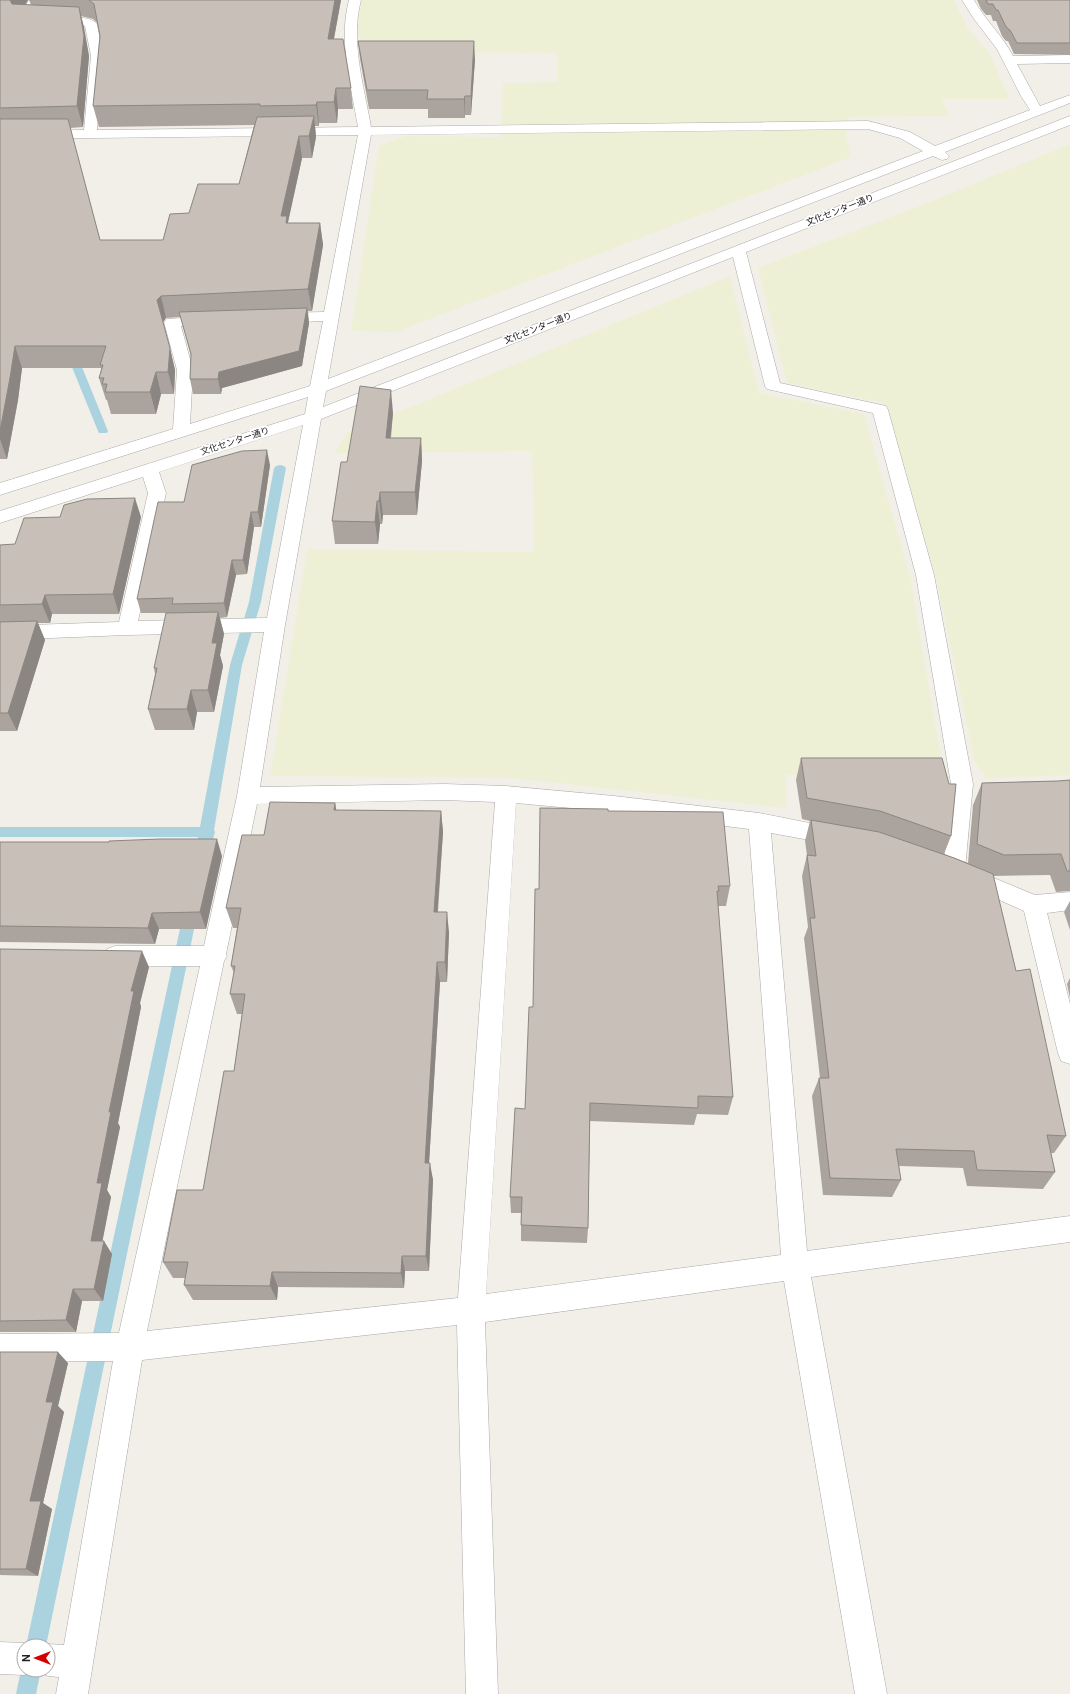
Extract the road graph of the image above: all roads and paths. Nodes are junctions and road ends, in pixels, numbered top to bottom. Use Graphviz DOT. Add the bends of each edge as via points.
graph roads {
  1 [pos="35,0"];
  2 [pos="355,0"];
  3 [pos="968,0"];
  4 [pos="1070,59"];
  5 [pos="1010,60"];
  6 [pos="1070,99"];
  7 [pos="1037,111"];
  8 [pos="1070,120"];
  9 [pos="365,130"];
  10 [pos="90,134"];
  11 [pos="0,136"];
  12 [pos="933,151"];
  13 [pos="957,165"];
  14 [pos="738,250"];
  15 [pos="330,316"];
  16 [pos="267,319"];
  17 [pos="227,320"];
  18 [pos="317,389"];
  19 [pos="312,417"];
  20 [pos="181,431"];
  21 [pos="149,469"];
  22 [pos="0,489"];
  23 [pos="0,517"];
  24 [pos="265,625"];
  25 [pos="127,628"];
  26 [pos="0,633"];
  27 [pos="506,794"];
  28 [pos="248,796"];
  29 [pos="759,822"];
  30 [pos="858,840"];
  31 [pos="932,863"];
  32 [pos="954,871"];
  33 [pos="1070,901"];
  34 [pos="1034,905"];
  35 [pos="95,955"];
  36 [pos="194,956"];
  37 [pos="1070,1053"];
  38 [pos="1070,1229"];
  39 [pos="795,1266"];
  40 [pos="471,1310"];
  41 [pos="109,1347"];
  42 [pos="0,1348"];
  43 [pos="39,1638"];
  44 [pos="54,1678"];
  45 [pos="72,1694"];
  46 [pos="482,1694"];
  47 [pos="870,1694"];
  1 -- 10 [label="street" via="23,21 84,21 91,24 97,56"];
  2 -- 9 [label="street" via="351,15 351,45"];
  3 -- 5 [label="street"];
  4 -- 5 [label="street"];
  5 -- 7 [label="street"];
  6 -- 7 [label="street"];
  7 -- 12 [label="street"];
  8 -- 13 [label="street, 文化センター通り"];
  9 -- 10 [label="street"];
  9 -- 12 [label="street" via="868,125 905,135"];
  9 -- 15 [label="street"];
  10 -- 11 [label="street"];
  12 -- 13 [label="street"];
  12 -- 18 [label="street"];
  13 -- 14 [label="street, 文化センター通り"];
  14 -- 19 [label="street, 文化センター通り"];
  14 -- 32 [label="street" via="773,386 880,410 925,575 962,784"];
  15 -- 16 [label="street"];
  15 -- 18 [label="street"];
  17 -- 20 [label="street" via="172,322 185,370"];
  18 -- 19 [label="street"];
  18 -- 20 [label="street"];
  19 -- 21 [label="street, 文化センター通り"];
  19 -- 24 [label="street"];
  20 -- 22 [label="street"];
  21 -- 23 [label="street, 文化センター通り"];
  21 -- 25 [label="street" via="157,493"];
  24 -- 25 [label="street"];
  24 -- 28 [label="street"];
  25 -- 26 [label="street"];
  27 -- 28 [label="street" via="444,792"];
  27 -- 29 [label="street"];
  27 -- 40 [label="street"];
  28 -- 36 [label="street"];
  29 -- 30 [label="street"];
  29 -- 39 [label="street"];
  31 -- 32 [label="street"];
  32 -- 34 [label="street"];
  33 -- 34 [label="street"];
  34 -- 37 [label="street"];
  35 -- 36 [label="street"];
  36 -- 41 [label="street"];
  38 -- 39 [label="street"];
  39 -- 40 [label="street"];
  39 -- 47 [label="street"];
  40 -- 41 [label="street"];
  40 -- 46 [label="street"];
  41 -- 42 [label="street"];
  41 -- 43 [label="street"];
  44 -- 45 [label="street"];
}
